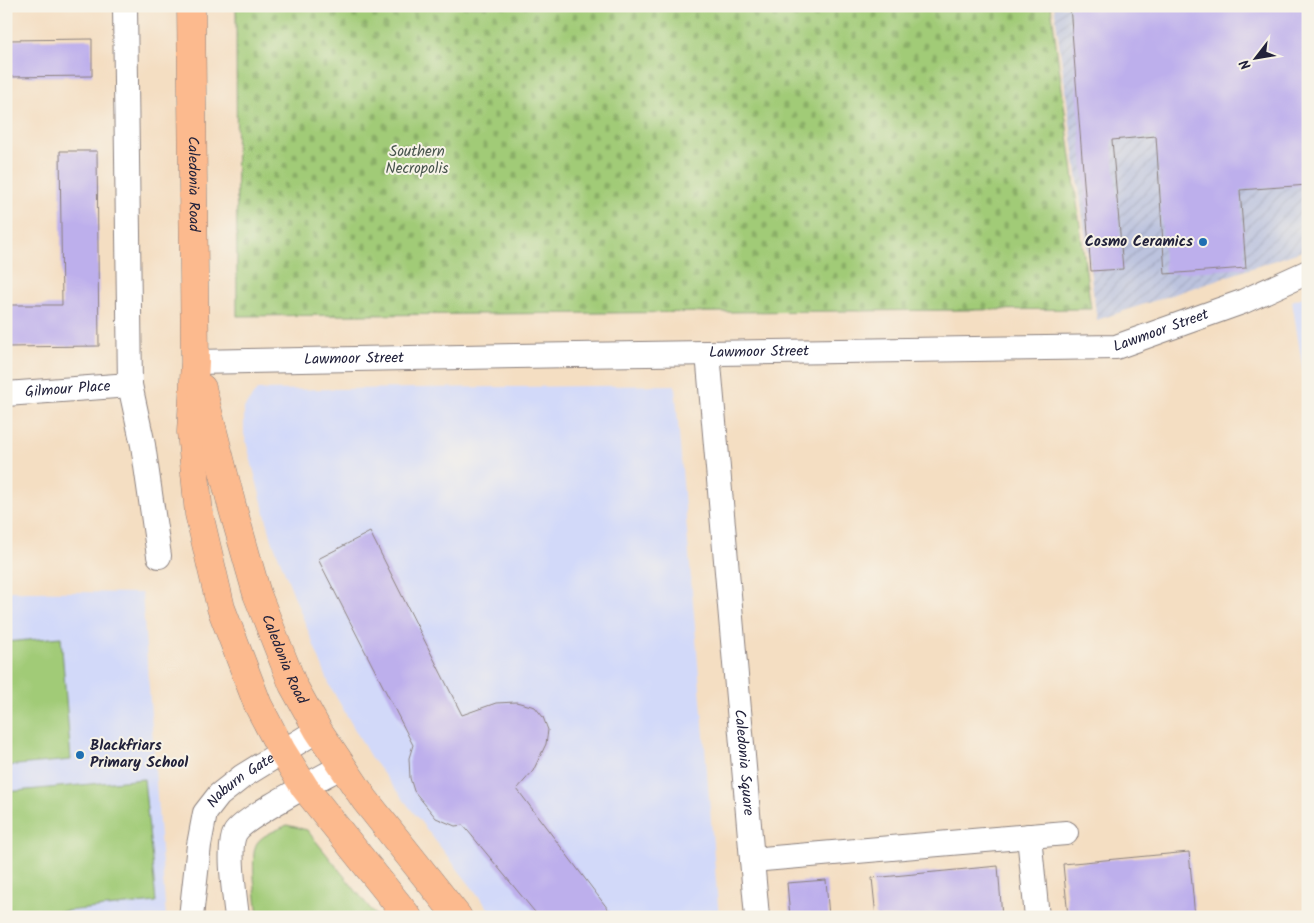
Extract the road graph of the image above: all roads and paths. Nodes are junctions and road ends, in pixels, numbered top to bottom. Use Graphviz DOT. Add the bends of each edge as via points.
graph roads {
  1 [pos="125,6"];
  2 [pos="191,6"];
  3 [pos="1308,272"];
  4 [pos="708,353"];
  5 [pos="195,362"];
  6 [pos="130,385"];
  7 [pos="6,394"];
  8 [pos="159,556"];
  9 [pos="318,730"];
  10 [pos="282,751"];
  11 [pos="342,766"];
  12 [pos="304,788"];
  13 [pos="1066,833"];
  14 [pos="1029,836"];
  15 [pos="752,860"];
  16 [pos="191,917"];
  17 [pos="237,917"];
  18 [pos="408,917"];
  19 [pos="458,917"];
  20 [pos="757,917"];
  21 [pos="1037,917"];
  1 -- 6 [label="street"];
  2 -- 5 [label="main road, Caledonia Road"];
  3 -- 4 [label="street, Lawmoor Street" via="1242,302 1116,348"];
  4 -- 5 [label="street, Lawmoor Street"];
  4 -- 15 [label="street, Caledonia Square"];
  5 -- 9 [label="main road, Caledonia Road" via="257,594 293,685"];
  5 -- 10 [label="main road, Caledonia Road" via="191,432 199,514 221,608 258,705"];
  6 -- 7 [label="street, Gilmour Place"];
  6 -- 8 [label="street" via="143,445"];
  9 -- 10 [label="street, Naburn Gate"];
  9 -- 11 [label="main road, Caledonia Road"];
  10 -- 12 [label="main road, Caledonia Road"];
  10 -- 16 [label="street, Naburn Gate" via="231,785 205,813"];
  11 -- 12 [label="street"];
  11 -- 19 [label="main road, Caledonia Road"];
  12 -- 17 [label="street" via="248,820 235,833 232,854"];
  12 -- 18 [label="main road, Caledonia Road"];
  13 -- 14 [label="street"];
  14 -- 15 [label="street"];
  14 -- 21 [label="street"];
  15 -- 20 [label="street, Caledonia Square"];
}
